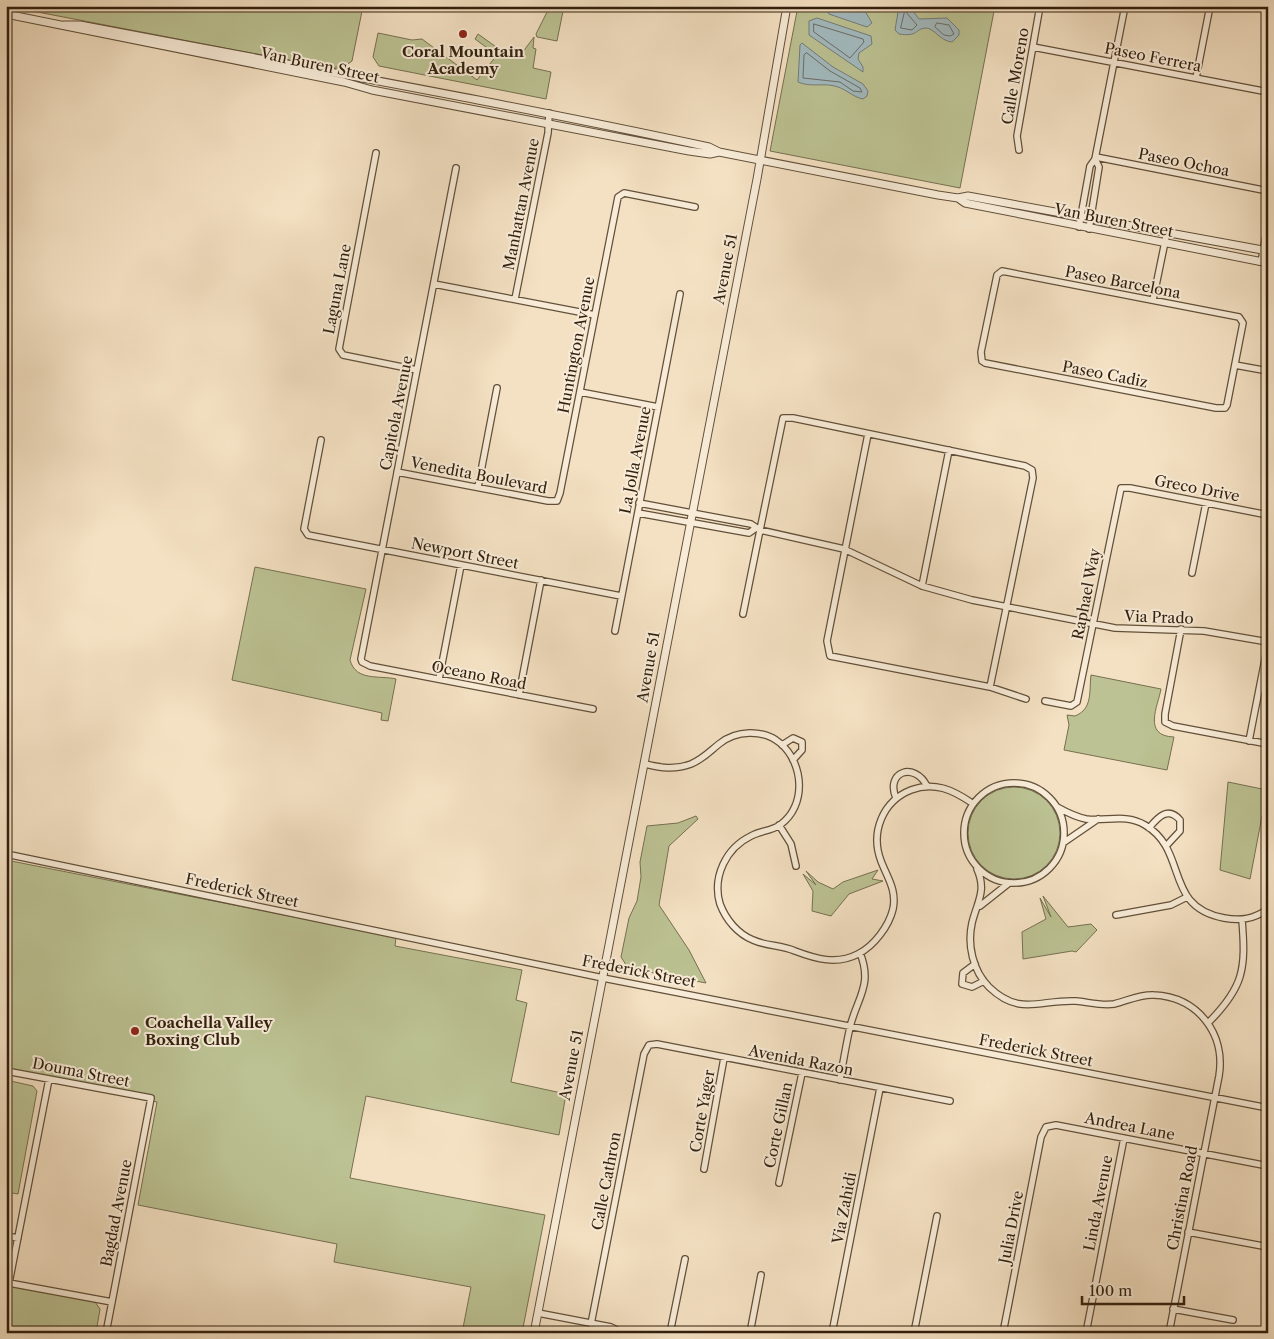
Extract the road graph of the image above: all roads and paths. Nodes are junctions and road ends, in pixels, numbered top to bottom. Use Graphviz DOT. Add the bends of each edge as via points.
graph roads {
  1 [pos="787,6"];
  2 [pos="1040,6"];
  3 [pos="1125,6"];
  4 [pos="1210,6"];
  5 [pos="6,14"];
  6 [pos="64,25"];
  7 [pos="1033,47"];
  8 [pos="1114,62"];
  9 [pos="357,71"];
  10 [pos="1196,78"];
  11 [pos="408,86"];
  12 [pos="1268,92"];
  13 [pos="549,113"];
  14 [pos="548,124"];
  15 [pos="1019,150"];
  16 [pos="720,152"];
  17 [pos="376,153"];
  18 [pos="1095,158"];
  19 [pos="759,159"];
  20 [pos="456,168"];
  21 [pos="1268,190"];
  22 [pos="958,198"];
  23 [pos="695,207"];
  24 [pos="1081,215"];
  25 [pos="1091,217"];
  26 [pos="1268,225"];
  27 [pos="1079,227"];
  28 [pos="1088,229"];
  29 [pos="1166,232"];
  30 [pos="1164,244"];
  31 [pos="1265,250"];
  32 [pos="1264,263"];
  33 [pos="434,284"];
  34 [pos="680,294"];
  35 [pos="515,300"];
  36 [pos="1154,300"];
  37 [pos="595,315"];
  38 [pos="982,360"];
  39 [pos="1236,365"];
  40 [pos="417,370"];
  41 [pos="1268,371"];
  42 [pos="497,388"];
  43 [pos="580,392"];
  44 [pos="658,407"];
  45 [pos="868,434"];
  46 [pos="321,440"];
  47 [pos="949,450"];
  48 [pos="397,472"];
  49 [pos="478,487"];
  50 [pos="1121,488"];
  51 [pos="557,501"];
  52 [pos="639,503"];
  53 [pos="1206,503"];
  54 [pos="638,513"];
  55 [pos="691,513"];
  56 [pos="1268,515"];
  57 [pos="689,523"];
  58 [pos="758,529"];
  59 [pos="382,549"];
  60 [pos="844,549"];
  61 [pos="461,565"];
  62 [pos="1192,573"];
  63 [pos="541,580"];
  64 [pos="922,586"];
  65 [pos="621,596"];
  66 [pos="1006,607"];
  67 [pos="743,614"];
  68 [pos="1093,624"];
  69 [pos="1181,629"];
  70 [pos="615,630"];
  71 [pos="1268,643"];
  72 [pos="362,662"];
  73 [pos="439,679"];
  74 [pos="990,688"];
  75 [pos="518,695"];
  76 [pos="1026,699"];
  77 [pos="1045,701"];
  78 [pos="593,709"];
  79 [pos="1249,741"];
  80 [pos="1268,744"];
  81 [pos="782,745"];
  82 [pos="793,760"];
  83 [pos="645,764"];
  84 [pos="927,786"];
  85 [pos="896,798"];
  86 [pos="972,803"];
  87 [pos="1057,807"];
  88 [pos="1098,819"];
  89 [pos="779,825"];
  90 [pos="1149,828"];
  91 [pos="1063,844"];
  92 [pos="1167,845"];
  93 [pos="6,854"];
  94 [pos="796,866"];
  95 [pos="977,868"];
  96 [pos="1009,883"];
  97 [pos="1186,896"];
  98 [pos="980,906"];
  99 [pos="1268,909"];
  100 [pos="1116,915"];
  101 [pos="1242,920"];
  102 [pos="860,953"];
  103 [pos="975,964"];
  104 [pos="603,978"];
  105 [pos="984,981"];
  106 [pos="1208,1024"];
  107 [pos="850,1026"];
  108 [pos="649,1045"];
  109 [pos="724,1058"];
  110 [pos="6,1071"];
  111 [pos="802,1073"];
  112 [pos="49,1079"];
  113 [pos="840,1080"];
  114 [pos="880,1088"];
  115 [pos="151,1098"];
  116 [pos="1215,1098"];
  117 [pos="950,1101"];
  118 [pos="1268,1108"];
  119 [pos="1046,1127"];
  120 [pos="1124,1138"];
  121 [pos="1204,1153"];
  122 [pos="1268,1166"];
  123 [pos="704,1169"];
  124 [pos="779,1183"];
  125 [pos="937,1216"];
  126 [pos="1188,1232"];
  127 [pos="6,1236"];
  128 [pos="18,1238"];
  129 [pos="1268,1247"];
  130 [pos="685,1259"];
  131 [pos="761,1275"];
  132 [pos="112,1302"];
  133 [pos="1173,1309"];
  134 [pos="538,1313"];
  135 [pos="1233,1320"];
  136 [pos="591,1324"];
  137 [pos="106,1333"];
  138 [pos="534,1333"];
  139 [pos="623,1333"];
  140 [pos="670,1333"];
  141 [pos="750,1333"];
  142 [pos="832,1333"];
  143 [pos="914,1333"];
  144 [pos="1003,1333"];
  145 [pos="1086,1333"];
  146 [pos="1168,1333"];
  1 -- 19 [label="street, Avenue 51"];
  2 -- 7 [label="street, Calle Moreno"];
  3 -- 8 [label="street"];
  4 -- 10 [label="street"];
  5 -- 6 [label="street, Van Buren Street"];
  6 -- 11 [label="street, Van Buren Street" via="80,25"];
  6 -- 14 [label="street, Van Buren Street"];
  7 -- 8 [label="street, Paseo Ferrera"];
  7 -- 15 [label="street, Calle Moreno" via="1017,136"];
  8 -- 10 [label="street, Paseo Ferrera"];
  8 -- 18 [label="street"];
  9 -- 11 [label="street" via="400,79"];
  10 -- 12 [label="street, Paseo Ferrera"];
  11 -- 13 [label="street, Van Buren Street"];
  13 -- 14 [label="street, Manhattan Avenue"];
  13 -- 16 [label="street, Van Buren Street"];
  14 -- 16 [label="street, Van Buren Street" via="689,151"];
  14 -- 35 [label="street, Manhattan Avenue"];
  16 -- 19 [label="street, Van Buren Street"];
  17 -- 40 [label="street, Laguna Lane" via="339,349 342,355"];
  18 -- 21 [label="street, Paseo Ochoa"];
  18 -- 24 [label="street" via="1090,166"];
  18 -- 25 [label="street" via="1099,167"];
  19 -- 22 [label="street, Van Buren Street"];
  19 -- 55 [label="street, Avenue 51"];
  20 -- 33 [label="street, Capitola Avenue"];
  22 -- 24 [label="street, Van Buren Street" via="968,196"];
  22 -- 27 [label="street, Van Buren Street" via="965,203"];
  23 -- 37 [label="street, Huntington Avenue" via="620,194"];
  24 -- 25 [label="street, Van Buren Street"];
  24 -- 27 [label="street"];
  25 -- 28 [label="street"];
  25 -- 29 [label="street, Van Buren Street"];
  26 -- 31 [label="street"];
  27 -- 28 [label="street, Van Buren Street"];
  28 -- 30 [label="street, Van Buren Street"];
  29 -- 30 [label="street"];
  29 -- 31 [label="street, Van Buren Street"];
  30 -- 32 [label="street, Van Buren Street"];
  30 -- 36 [label="street"];
  31 -- 32 [label="street"];
  33 -- 35 [label="street"];
  33 -- 40 [label="street, Capitola Avenue"];
  34 -- 44 [label="street, La Jolla Avenue"];
  35 -- 37 [label="street"];
  36 -- 38 [label="street, Paseo Barcelona" via="999,272"];
  36 -- 39 [label="street, Paseo Barcelona" via="1242,319"];
  37 -- 43 [label="street, Huntington Avenue"];
  38 -- 39 [label="street, Paseo Cadiz" via="999,366 1225,408"];
  39 -- 41 [label="street"];
  40 -- 48 [label="street, Capitola Avenue"];
  42 -- 49 [label="street"];
  43 -- 44 [label="street"];
  43 -- 51 [label="street, Huntington Avenue"];
  44 -- 52 [label="street, La Jolla Avenue"];
  45 -- 47 [label="street"];
  45 -- 58 [label="street" via="783,418"];
  45 -- 60 [label="street"];
  46 -- 59 [label="street, Newport Street" via="305,532"];
  47 -- 64 [label="street"];
  47 -- 66 [label="street" via="1032,470"];
  48 -- 49 [label="street, Venedita Boulevard"];
  48 -- 59 [label="street, Capitola Avenue"];
  49 -- 51 [label="street, Venedita Boulevard"];
  50 -- 53 [label="street, Greco Drive"];
  50 -- 68 [label="street, Raphael Way"];
  52 -- 54 [label="street, La Jolla Avenue"];
  52 -- 55 [label="street"];
  53 -- 56 [label="street, Greco Drive"];
  53 -- 62 [label="street"];
  54 -- 57 [label="street"];
  54 -- 65 [label="street, La Jolla Avenue"];
  55 -- 57 [label="street, Avenue 51"];
  55 -- 58 [label="street" via="750,524"];
  57 -- 58 [label="street" via="749,533"];
  57 -- 83 [label="street, Avenue 51"];
  58 -- 60 [label="street, Via Prado"];
  58 -- 67 [label="street"];
  59 -- 61 [label="street, Newport Street"];
  59 -- 72 [label="street, Capitola Avenue"];
  60 -- 64 [label="street, Via Prado"];
  60 -- 74 [label="street" via="827,641 830,656"];
  61 -- 63 [label="street, Newport Street"];
  61 -- 73 [label="street"];
  63 -- 65 [label="street, Newport Street"];
  63 -- 75 [label="street"];
  64 -- 66 [label="street, Via Prado"];
  65 -- 70 [label="street, La Jolla Avenue"];
  66 -- 68 [label="street, Via Prado"];
  66 -- 74 [label="street"];
  68 -- 69 [label="street, Via Prado" via="1131,629"];
  68 -- 77 [label="street, Raphael Way" via="1075,705"];
  69 -- 71 [label="street, Via Prado"];
  69 -- 79 [label="street" via="1165,722"];
  71 -- 79 [label="street"];
  72 -- 73 [label="street, Oceano Road"];
  73 -- 75 [label="street, Oceano Road"];
  74 -- 76 [label="street"];
  75 -- 78 [label="street, Oceano Road"];
  79 -- 80 [label="street"];
  81 -- 82 [label="street"];
  81 -- 82 [label="street" via="795,738 802,742 802,750"];
  81 -- 83 [label="street" via="764,735 746,733 725,740 704,758 688,765 670,768"];
  82 -- 89 [label="street" via="799,782 797,799 792,812"];
  83 -- 104 [label="street, Avenue 51"];
  84 -- 85 [label="street"];
  84 -- 85 [label="street" via="917,773 902,773 893,784"];
  84 -- 86 [label="street" via="951,790"];
  85 -- 102 [label="street" via="883,814 877,840 881,860 893,888 893,908 876,939"];
  86 -- 87 [label="street" via="985,792 1015,783 1041,791"];
  86 -- 95 [label="street" via="965,823 965,844"];
  87 -- 88 [label="street" via="1086,819"];
  87 -- 91 [label="street" via="1063,826"];
  88 -- 90 [label="street" via="1126,818"];
  88 -- 91 [label="street"];
  89 -- 94 [label="street" via="791,844"];
  89 -- 102 [label="street" via="742,841 723,863 718,881 719,898 731,924 754,941 783,946 812,957 840,960"];
  90 -- 92 [label="street"];
  90 -- 92 [label="street" via="1162,815 1172,813 1176,816 1180,820 1180,832"];
  91 -- 96 [label="street" via="1042,875 1026,882"];
  92 -- 97 [label="street"];
  93 -- 104 [label="street, Frederick Street"];
  95 -- 96 [label="street" via="992,878"];
  95 -- 98 [label="street"];
  96 -- 98 [label="street"];
  97 -- 100 [label="street" via="1170,905"];
  97 -- 101 [label="street" via="1212,915"];
  98 -- 103 [label="street" via="970,938"];
  99 -- 101 [label="street"];
  101 -- 106 [label="street" via="1244,958 1239,982 1233,995"];
  102 -- 107 [label="street" via="866,979"];
  103 -- 105 [label="street"];
  103 -- 105 [label="street" via="963,973 962,984 969,987"];
  104 -- 107 [label="street, Frederick Street"];
  104 -- 134 [label="street, Avenue 51"];
  105 -- 106 [label="street" via="1006,999 1028,1006 1075,1001 1108,1004 1146,995 1169,997 1191,1007"];
  106 -- 116 [label="street, Christina Road" via="1216,1036 1221,1056"];
  107 -- 113 [label="street"];
  107 -- 116 [label="street, Frederick Street"];
  108 -- 109 [label="street, Avenida Razon"];
  108 -- 136 [label="street, Calle Cathron" via="644,1054"];
  109 -- 111 [label="street, Avenida Razon"];
  109 -- 123 [label="street, Corte Yager"];
  110 -- 112 [label="street, Douma Street"];
  111 -- 113 [label="street, Avenida Razon"];
  111 -- 124 [label="street, Corte Gillan"];
  112 -- 115 [label="street, Douma Street"];
  112 -- 128 [label="street"];
  113 -- 114 [label="street, Avenida Razon"];
  114 -- 117 [label="street, Avenida Razon"];
  114 -- 142 [label="street, Via Zahidi"];
  115 -- 132 [label="street, Bagdad Avenue"];
  116 -- 118 [label="street, Frederick Street"];
  116 -- 121 [label="street, Christina Road"];
  119 -- 120 [label="street, Andrea Lane" via="1056,1125"];
  119 -- 144 [label="street, Julia Drive" via="1041,1137"];
  120 -- 121 [label="street, Andrea Lane"];
  120 -- 145 [label="street, Linda Avenue"];
  121 -- 122 [label="street, Andrea Lane"];
  121 -- 126 [label="street, Christina Road"];
  125 -- 143 [label="street"];
  126 -- 129 [label="street"];
  126 -- 133 [label="street, Christina Road"];
  127 -- 128 [label="street"];
  128 -- 132 [label="street" via="10,1283"];
  130 -- 140 [label="street"];
  131 -- 141 [label="street"];
  132 -- 137 [label="street, Bagdad Avenue"];
  133 -- 135 [label="street"];
  133 -- 146 [label="street, Christina Road"];
  134 -- 136 [label="street"];
  134 -- 138 [label="street, Avenue 51"];
  136 -- 139 [label="street" via="611,1327"];
}
